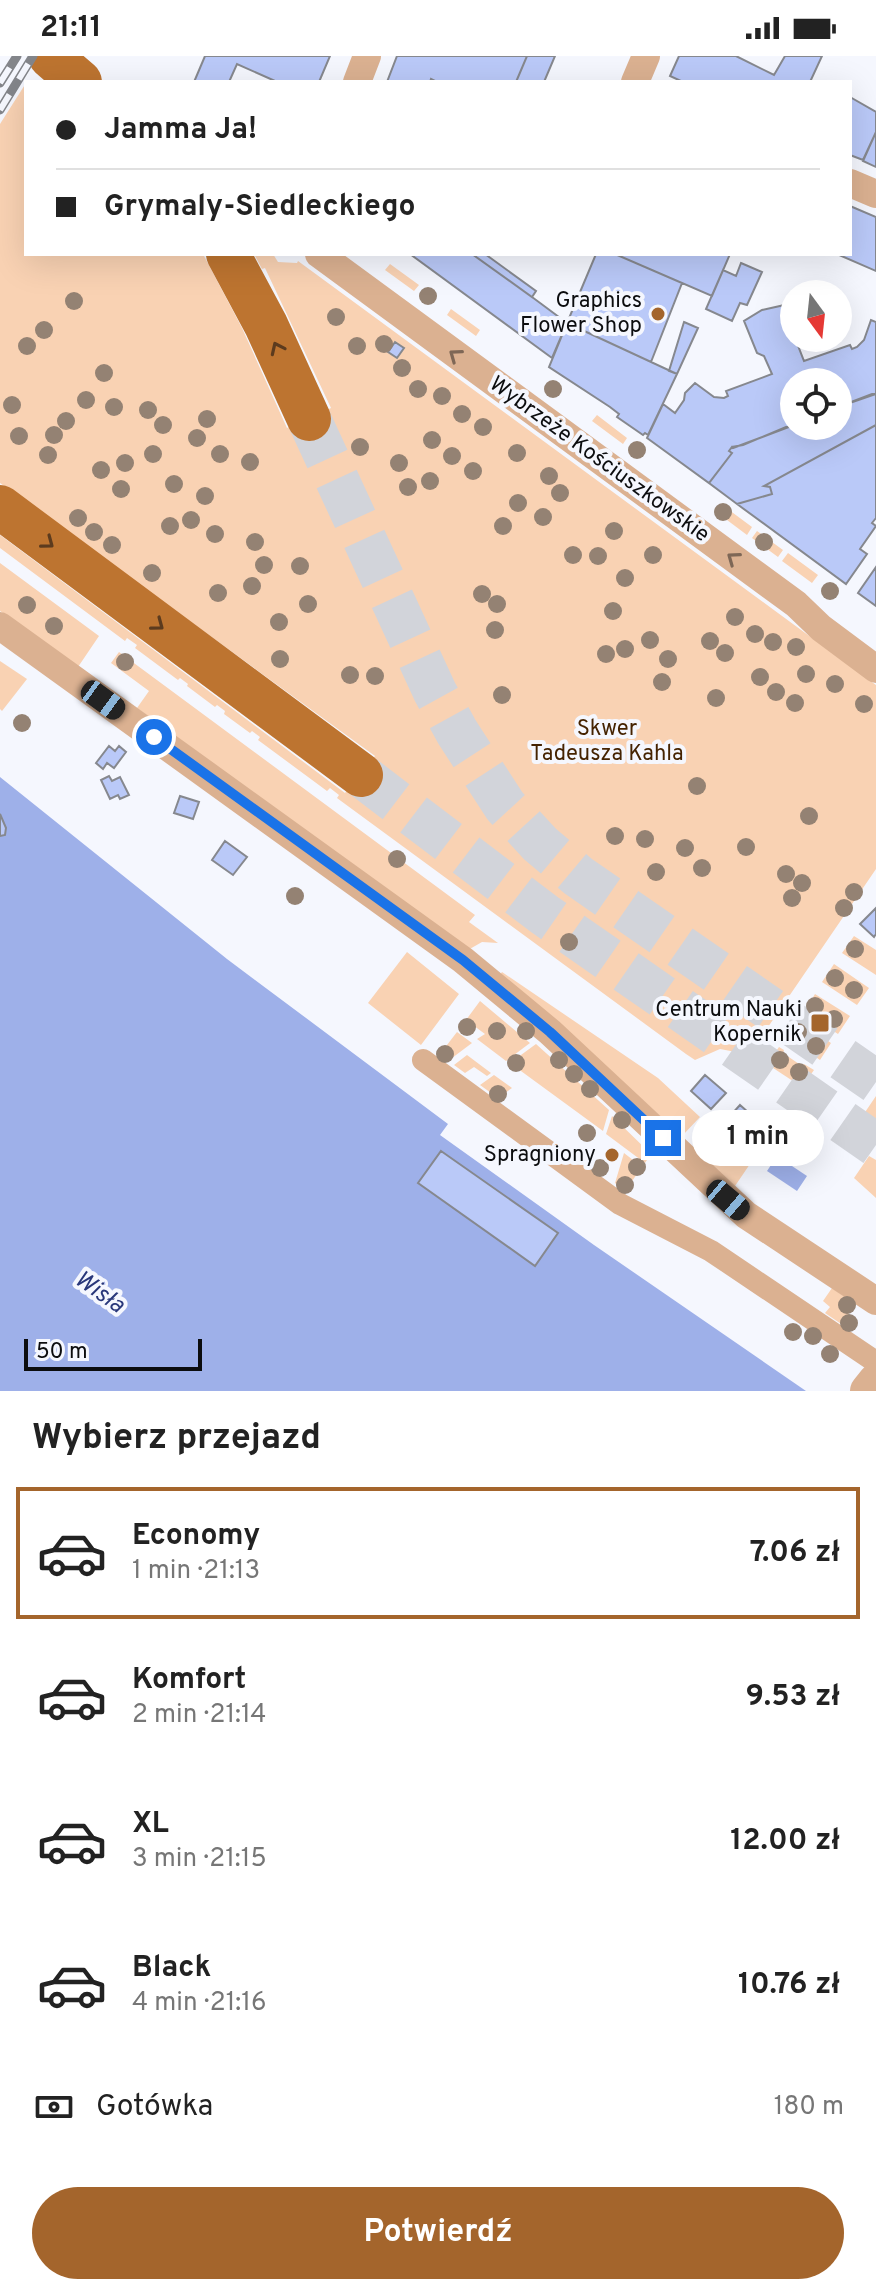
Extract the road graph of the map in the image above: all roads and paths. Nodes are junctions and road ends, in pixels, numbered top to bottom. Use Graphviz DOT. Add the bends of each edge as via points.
graph roads {
  1 [pos="50,56"];
  2 [pos="367,56"];
  3 [pos="646,56"];
  4 [pos="78,80"];
  5 [pos="358,80"];
  6 [pos="636,80"];
  7 [pos="852,184"];
  8 [pos="876,194"];
  9 [pos="229,256"];
  10 [pos="322,256"];
  11 [pos="309,419"];
  12 [pos="0,507"];
  13 [pos="0,626"];
  14 [pos="876,669"];
  15 [pos="361,775"];
  16 [pos="423,1060"];
  17 [pos="876,1301"];
  18 [pos="876,1362"];
  19 [pos="876,1381"];
  20 [pos="868,1391"];
  1 -- 4 [label="main road"];
  2 -- 5 [label="street"];
  3 -- 6 [label="street"];
  7 -- 8 [label="street"];
  11 -- 9 [label="main road, one-way"];
  14 -- 10 [label="street, Wybrzeże Kościuszkowskie, one-way" via="796,604"];
  12 -- 15 [label="main road, one-way"];
  13 -- 17 [label="street" via="463,960 550,1032 746,1215"];
  16 -- 18 [label="street" via="620,1204 711,1251"];
  19 -- 20 [label="street"];
}
